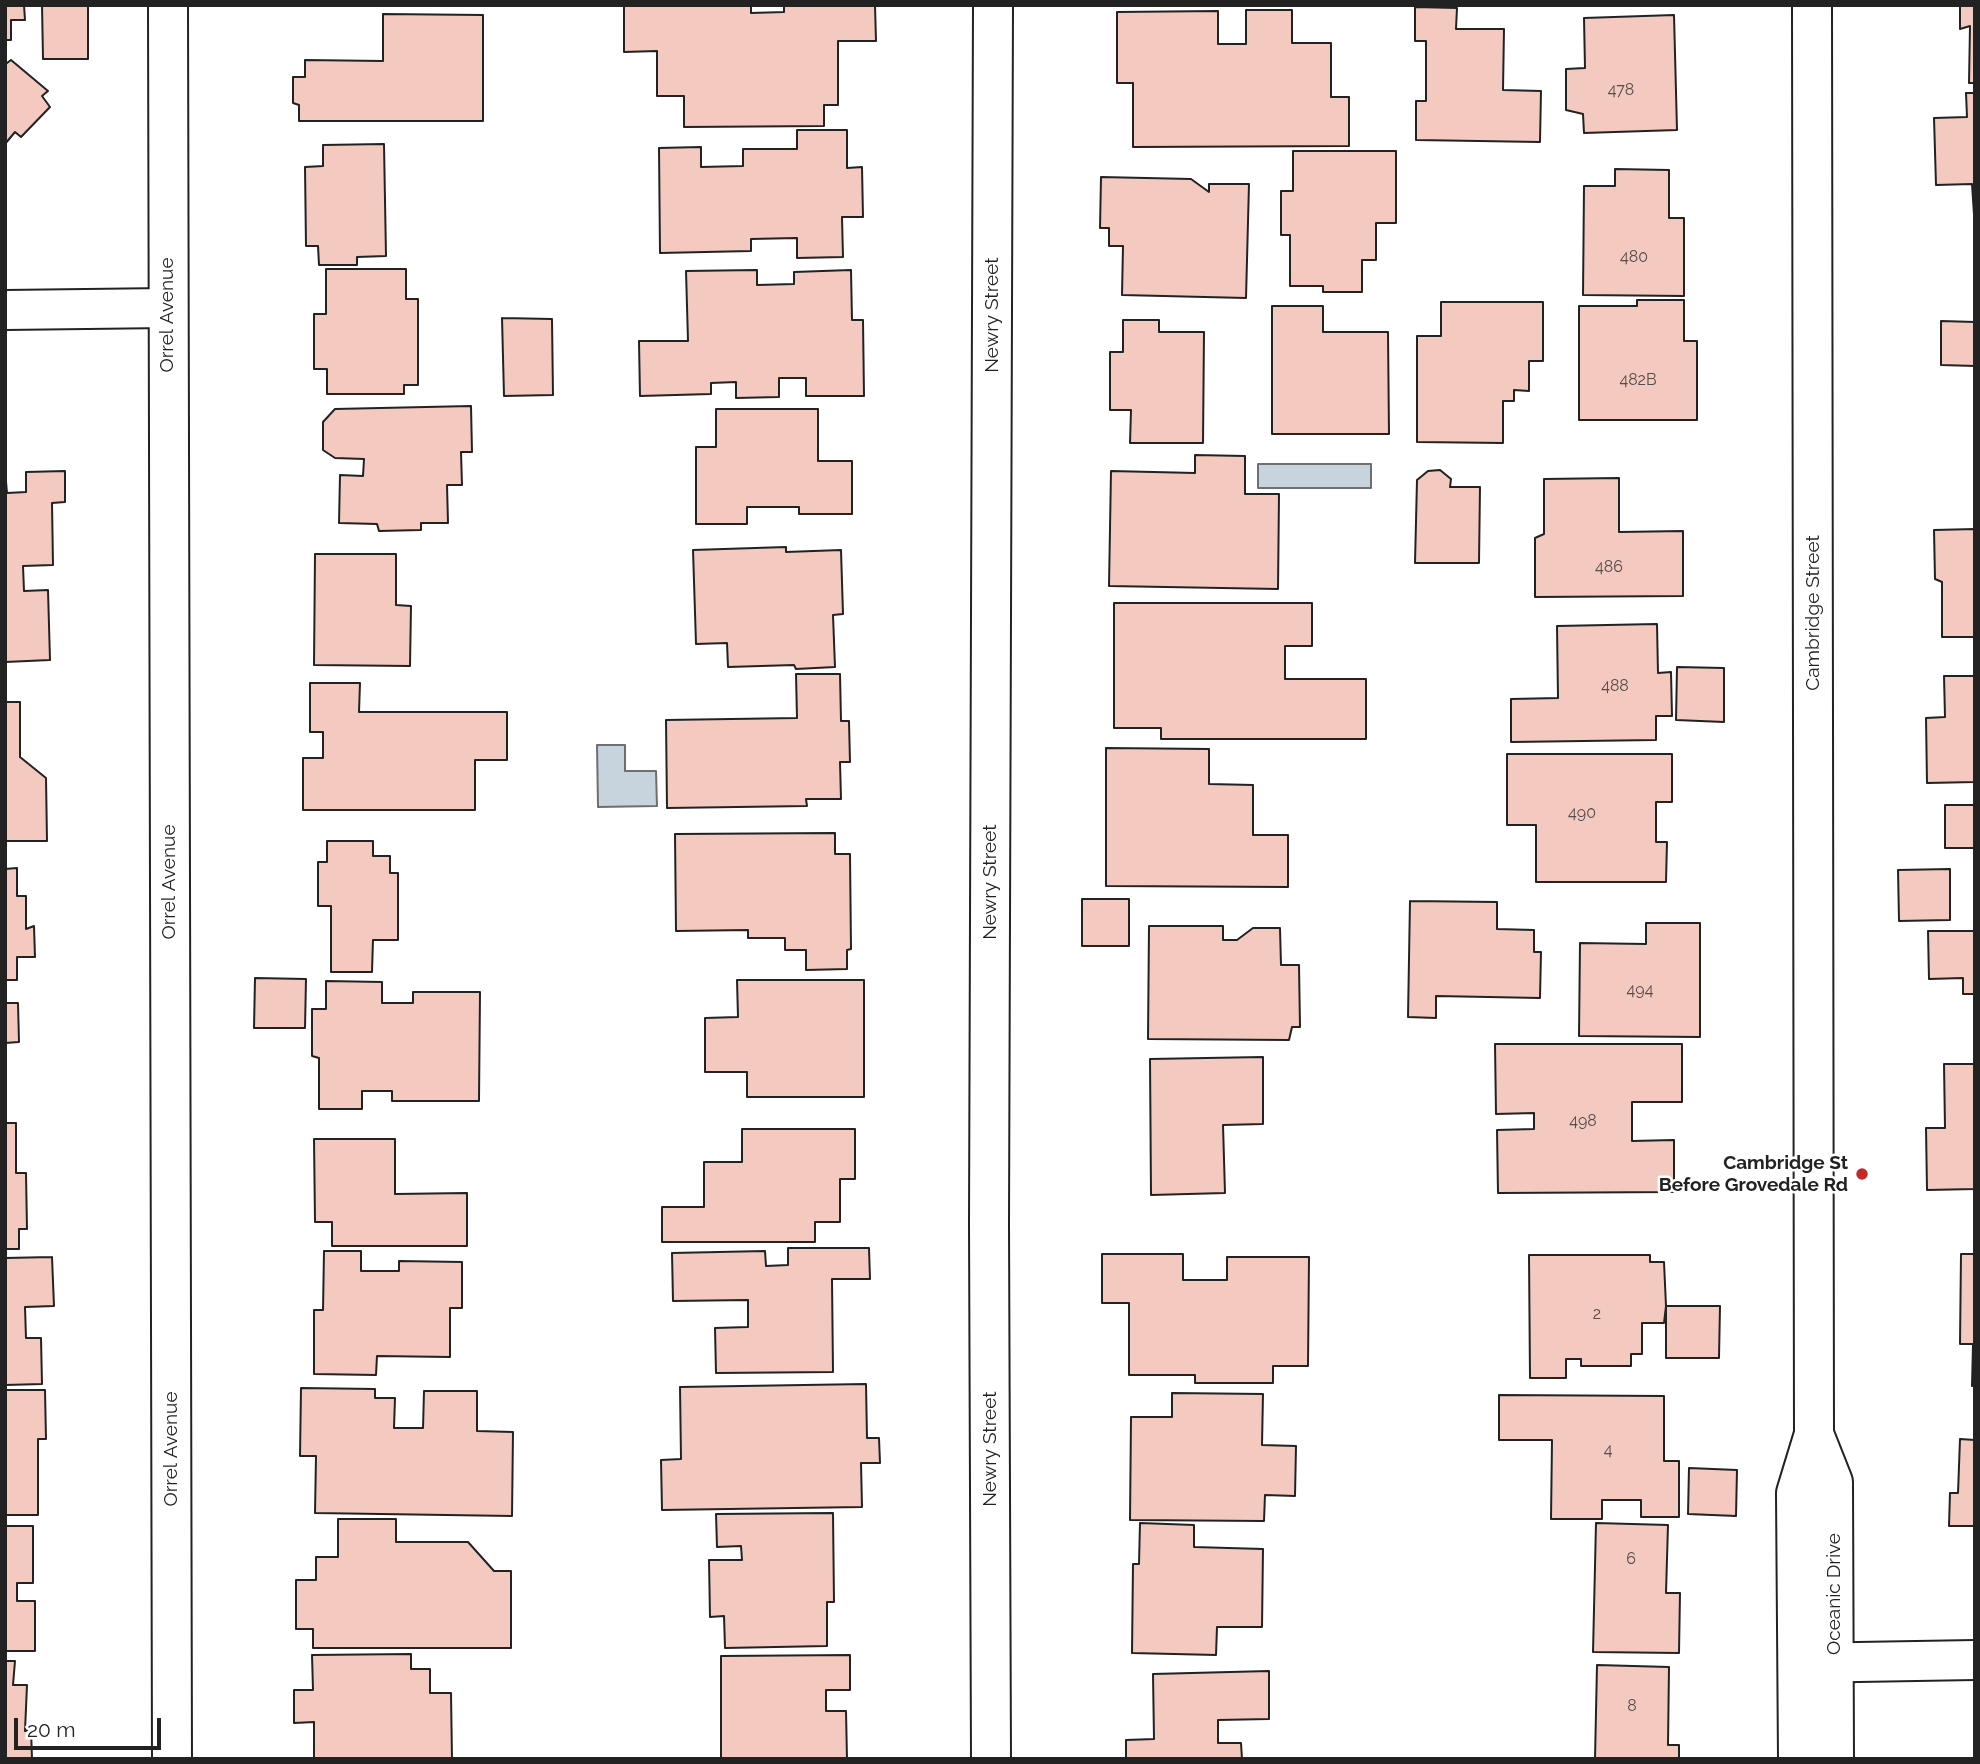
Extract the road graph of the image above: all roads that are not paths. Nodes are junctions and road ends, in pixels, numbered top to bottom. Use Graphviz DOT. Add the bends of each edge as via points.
graph roads {
  1 [pos="168,5"];
  2 [pos="993,5"];
  3 [pos="1812,5"];
  4 [pos="167,308"];
  5 [pos="5,310"];
  6 [pos="1814,1221"];
  7 [pos="1975,1660"];
  8 [pos="1816,1662"];
  9 [pos="172,1759"];
  10 [pos="990,1759"];
  11 [pos="1798,1759"];
  12 [pos="1834,1759"];
  1 -- 4 [label="street, Orrel Avenue"];
  2 -- 10 [label="street, Newry Street"];
  3 -- 6 [label="street, Cambridge Street"];
  4 -- 5 [label="street"];
  4 -- 9 [label="street, Orrel Avenue"];
  6 -- 8 [label="street, Oceanic Drive" via="1814,1434 1796,1493"];
  7 -- 8 [label="street"];
  8 -- 11 [label="street, Oceanic Drive"];
  8 -- 12 [label="street, Oceanic Drive"];
}
